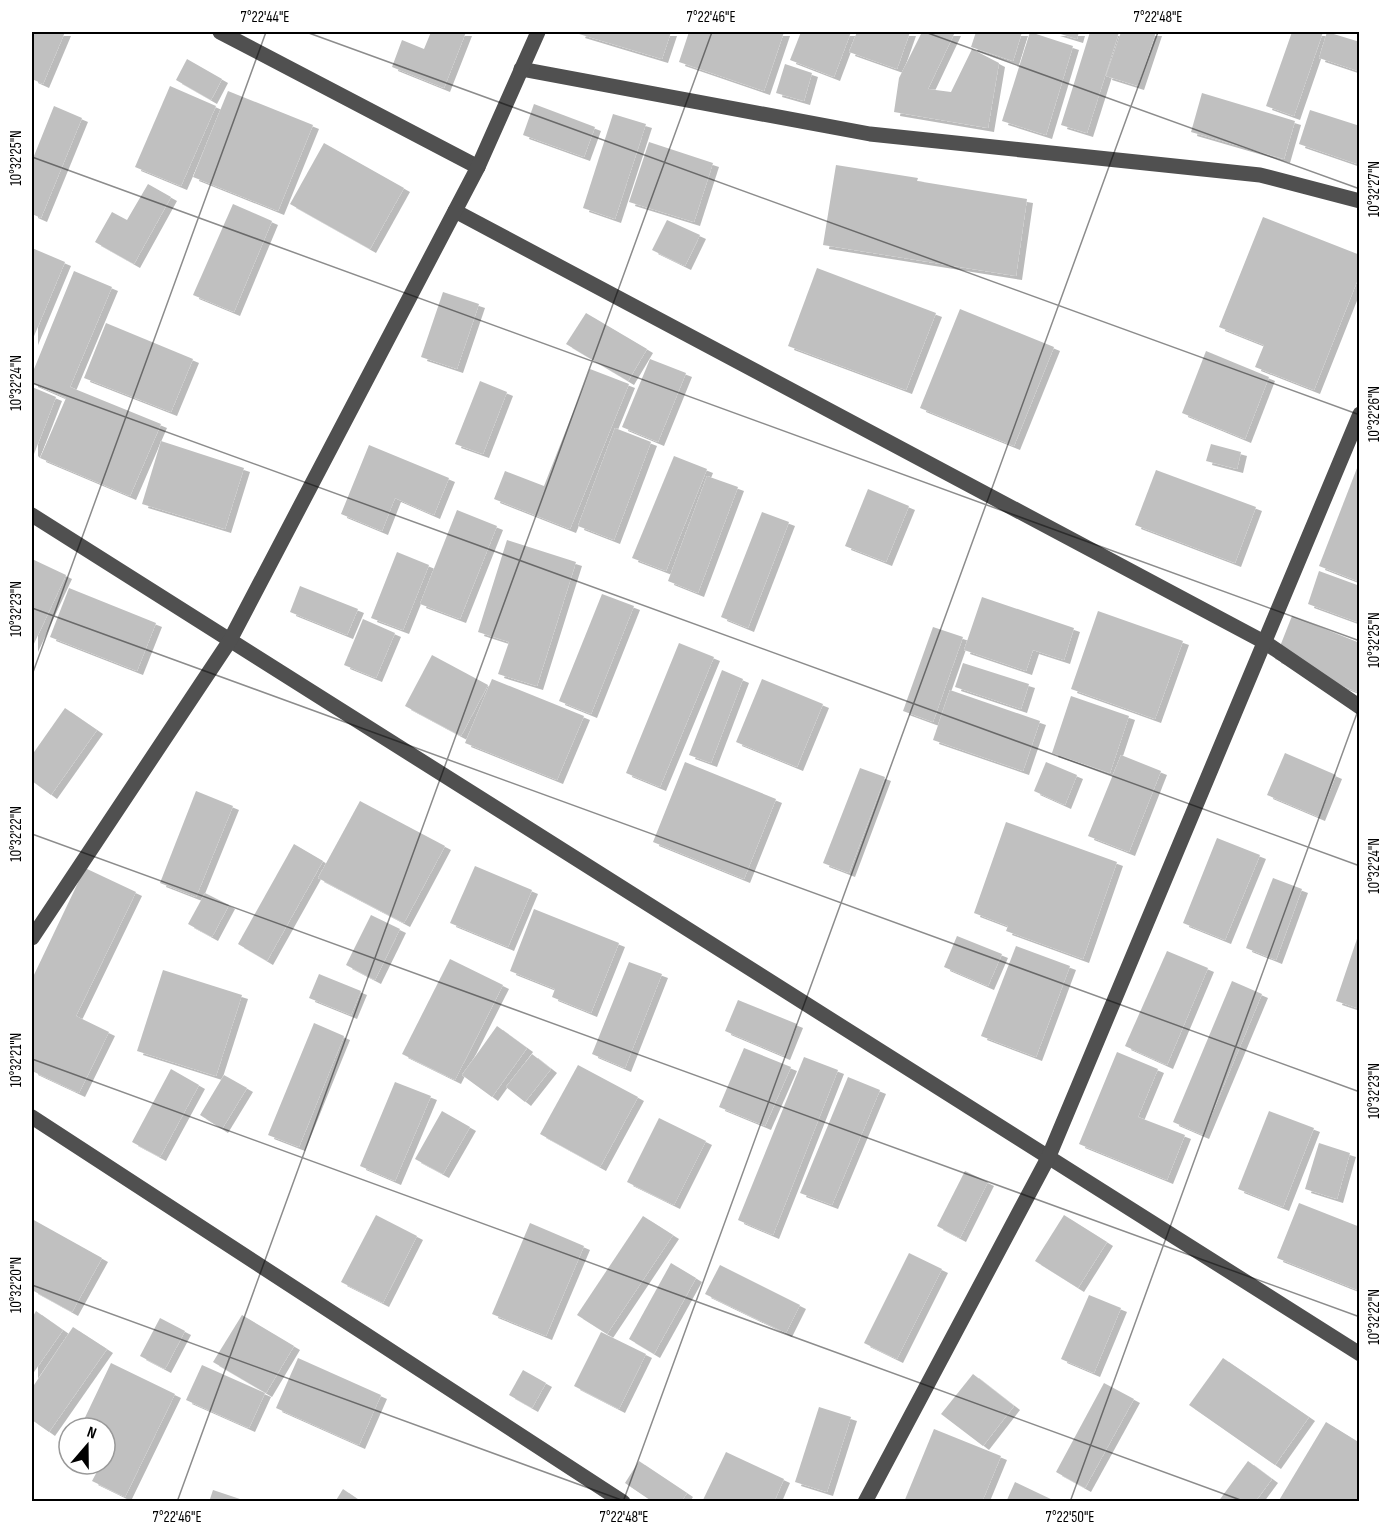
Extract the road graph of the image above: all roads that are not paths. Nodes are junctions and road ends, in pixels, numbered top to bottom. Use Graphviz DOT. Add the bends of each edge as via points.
graph roads {
  1 [pos="220,32"];
  2 [pos="538,32"];
  3 [pos="521,69"];
  4 [pos="478,167"];
  5 [pos="1359,201"];
  6 [pos="455,211"];
  7 [pos="1359,414"];
  8 [pos="32,515"];
  9 [pos="229,642"];
  10 [pos="1266,643"];
  11 [pos="1359,707"];
  12 [pos="32,938"];
  13 [pos="32,1117"];
  14 [pos="1049,1156"];
  15 [pos="1359,1354"];
  16 [pos="623,1502"];
  17 [pos="865,1502"];
  1 -- 4 [label="street"];
  2 -- 3 [label="street"];
  3 -- 4 [label="street"];
  3 -- 5 [label="street" via="870,134 1260,176"];
  4 -- 6 [label="street"];
  6 -- 9 [label="street"];
  6 -- 10 [label="street"];
  7 -- 10 [label="street"];
  8 -- 9 [label="street"];
  9 -- 12 [label="street"];
  9 -- 14 [label="street"];
  10 -- 11 [label="street"];
  10 -- 14 [label="street"];
  13 -- 16 [label="street"];
  14 -- 15 [label="street"];
  14 -- 17 [label="street"];
}
